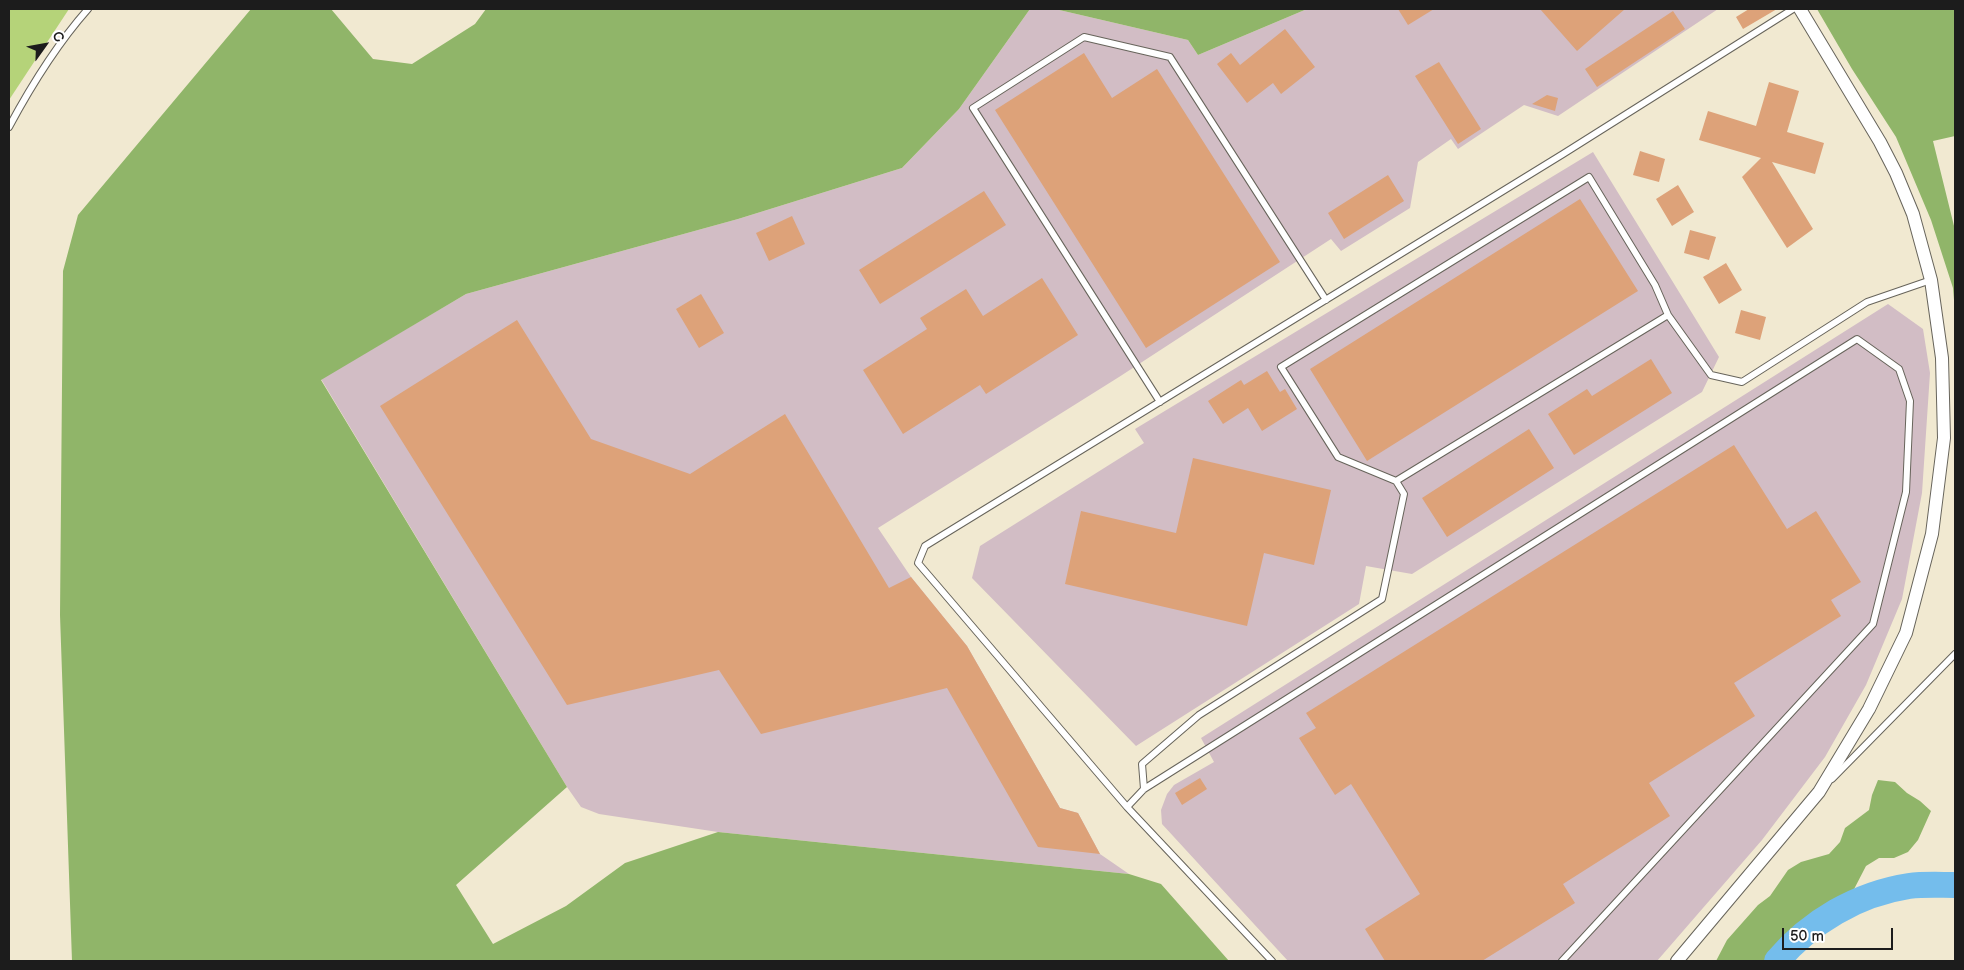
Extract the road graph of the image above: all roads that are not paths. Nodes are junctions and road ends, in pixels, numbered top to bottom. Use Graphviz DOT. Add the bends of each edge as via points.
graph roads {
  1 [pos="88,9"];
  2 [pos="1793,9"];
  3 [pos="1800,9"];
  4 [pos="9,127"];
  5 [pos="1932,280"];
  6 [pos="1326,300"];
  7 [pos="1668,315"];
  8 [pos="1160,402"];
  9 [pos="1396,481"];
  10 [pos="1955,654"];
  11 [pos="1144,788"];
  12 [pos="1819,792"];
  13 [pos="1127,807"];
  14 [pos="1272,961"];
  15 [pos="1562,961"];
  16 [pos="1678,961"];
  1 -- 4 [label="lane" via="46,64"];
  2 -- 6 [label="lane"];
  3 -- 5 [label="street" via="1896,173 1913,214"];
  5 -- 7 [label="lane" via="1867,302 1742,382 1711,375"];
  5 -- 12 [label="street" via="1942,358 1944,438 1932,534 1906,632 1869,709"];
  6 -- 8 [label="lane"];
  6 -- 8 [label="lane" via="1170,57 1084,37 973,108"];
  7 -- 9 [label="lane"];
  7 -- 9 [label="lane" via="1655,286 1589,177 1282,367 1338,458"];
  8 -- 13 [label="lane" via="925,546 918,564"];
  9 -- 11 [label="lane" via="1404,494 1382,599 1199,715 1142,764"];
  10 -- 12 [label="lane"];
  11 -- 13 [label="lane"];
  11 -- 15 [label="lane" via="1857,339 1900,369 1910,401 1906,492 1873,624"];
  12 -- 16 [label="street"];
  13 -- 14 [label="lane"];
}
